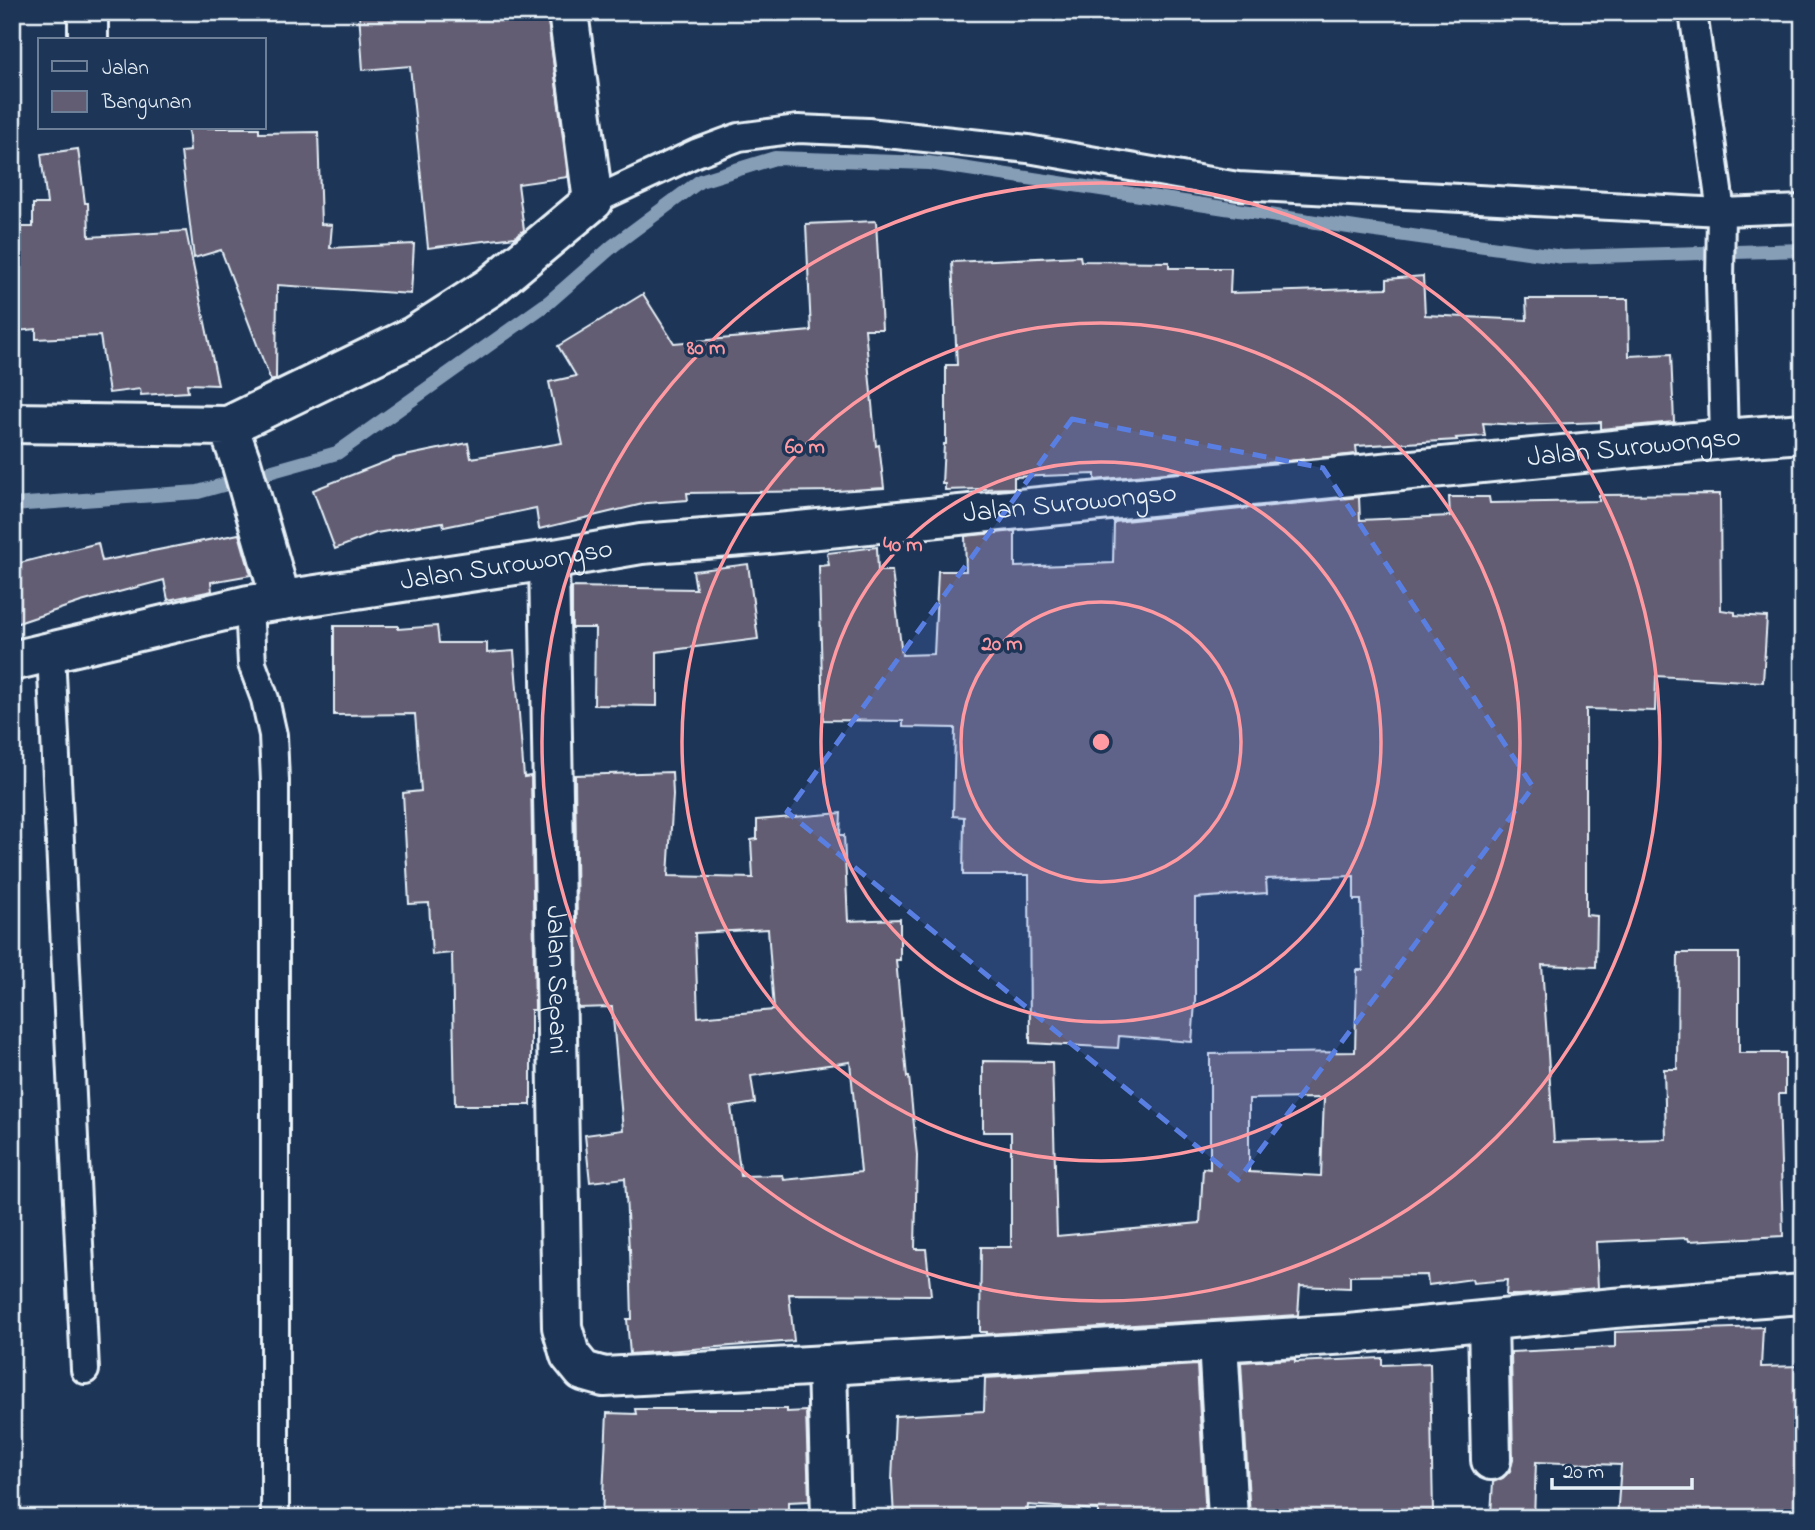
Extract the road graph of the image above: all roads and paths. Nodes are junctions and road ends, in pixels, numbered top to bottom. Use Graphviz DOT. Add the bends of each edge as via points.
graph roads {
  1 [pos="88,12"];
  2 [pos="568,12"];
  3 [pos="1693,12"];
  4 [pos="88,38"];
  5 [pos="593,201"];
  6 [pos="1803,209"];
  7 [pos="1721,225"];
  8 [pos="12,423"];
  9 [pos="228,426"];
  10 [pos="1803,433"];
  11 [pos="1724,439"];
  12 [pos="550,560"];
  13 [pos="265,603"];
  14 [pos="51,652"];
  15 [pos="12,661"];
  16 [pos="1803,1294"];
  17 [pos="1488,1321"];
  18 [pos="1218,1342"];
  19 [pos="827,1365"];
  20 [pos="85,1370"];
  21 [pos="1491,1460"];
  22 [pos="275,1518"];
  23 [pos="831,1518"];
  24 [pos="1228,1518"];
  1 -- 4 [label="street"];
  2 -- 5 [label="street"];
  3 -- 7 [label="lane"];
  5 -- 7 [label="lane" via="739,137 798,129 1028,149 1238,186"];
  5 -- 9 [label="street" via="491,287 414,336"];
  6 -- 7 [label="lane"];
  7 -- 11 [label="lane"];
  8 -- 9 [label="street"];
  9 -- 13 [label="street" via="255,508"];
  10 -- 11 [label="street, Jalan Surowongso"];
  11 -- 12 [label="street, Jalan Surowongso" via="641,544"];
  12 -- 13 [label="street, Jalan Surowongso"];
  12 -- 19 [label="street, Jalan Sepani" via="562,1327 570,1355 583,1371 604,1377"];
  13 -- 14 [label="street, Jalan Surowongso"];
  13 -- 22 [label="lane" via="252,664 273,735 275,781"];
  14 -- 15 [label="street, Jalan Surowongso"];
  14 -- 20 [label="lane"];
  16 -- 17 [label="street"];
  17 -- 18 [label="street"];
  17 -- 21 [label="street"];
  18 -- 19 [label="street"];
  18 -- 24 [label="street"];
  19 -- 23 [label="street"];
}
